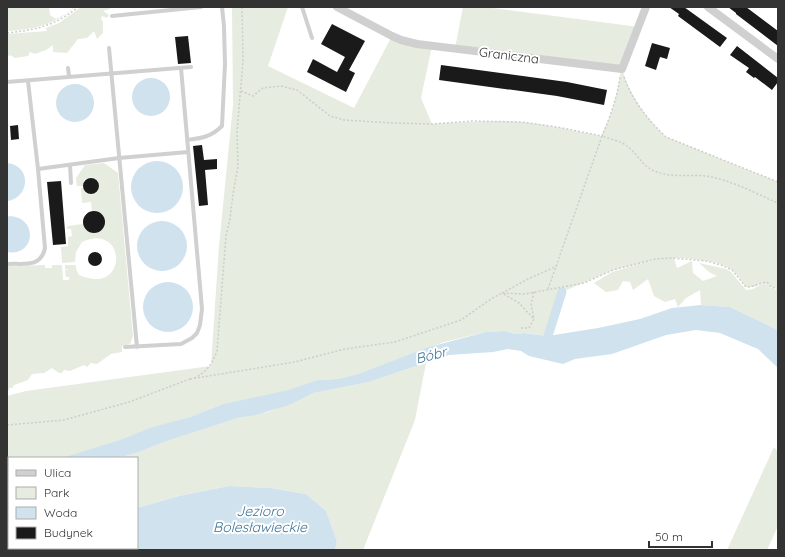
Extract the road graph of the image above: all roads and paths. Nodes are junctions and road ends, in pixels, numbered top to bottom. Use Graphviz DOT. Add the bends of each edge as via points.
graph roads {
  1 [pos="78,7"];
  2 [pos="201,7"];
  3 [pos="222,7"];
  4 [pos="242,7"];
  5 [pos="302,7"];
  6 [pos="338,7"];
  7 [pos="646,7"];
  8 [pos="708,7"];
  9 [pos="112,16"];
  10 [pos="7,33"];
  11 [pos="312,38"];
  12 [pos="109,48"];
  13 [pos="778,59"];
  14 [pos="191,67"];
  15 [pos="68,68"];
  16 [pos="181,68"];
  17 [pos="622,69"];
  18 [pos="111,73"];
  19 [pos="69,76"];
  20 [pos="28,81"];
  21 [pos="7,82"];
  22 [pos="241,91"];
  23 [pos="602,136"];
  24 [pos="187,140"];
  25 [pos="188,152"];
  26 [pos="119,158"];
  27 [pos="70,165"];
  28 [pos="38,169"];
  29 [pos="778,182"];
  30 [pos="71,183"];
  31 [pos="778,203"];
  32 [pos="7,264"];
  33 [pos="557,266"];
  34 [pos="548,289"];
  35 [pos="778,289"];
  36 [pos="534,292"];
  37 [pos="502,293"];
  38 [pos="534,319"];
  39 [pos="521,328"];
  40 [pos="125,347"];
  41 [pos="137,347"];
  42 [pos="190,379"];
  43 [pos="7,425"];
  1 -- 10 [label="path" via="51,24"];
  2 -- 9 [label="lane"];
  3 -- 24 [label="lane" via="225,64 222,126 204,138"];
  4 -- 22 [label="path"];
  5 -- 11 [label="lane"];
  6 -- 17 [label="street, Graniczna" via="397,38 417,44"];
  7 -- 17 [label="street"];
  8 -- 13 [label="street"];
  12 -- 18 [label="lane"];
  14 -- 16 [label="lane"];
  15 -- 19 [label="lane"];
  16 -- 18 [label="lane"];
  16 -- 24 [label="lane"];
  17 -- 23 [label="path" via="618,93"];
  17 -- 29 [label="path" via="630,91 643,112 666,137"];
  18 -- 19 [label="lane"];
  18 -- 26 [label="lane"];
  19 -- 20 [label="lane"];
  20 -- 21 [label="lane"];
  20 -- 28 [label="lane"];
  22 -- 23 [label="path" via="253,96 263,88 281,86 297,90 330,116 344,120 432,124 472,121 522,122"];
  22 -- 42 [label="path" via="237,132 238,166 226,236 217,351 209,367"];
  23 -- 31 [label="path" via="627,146 642,163 657,172 675,176 707,176"];
  23 -- 33 [label="path"];
  24 -- 25 [label="lane"];
  25 -- 26 [label="lane"];
  25 -- 41 [label="lane" via="202,309 200,325 192,338 181,344"];
  26 -- 27 [label="lane"];
  26 -- 41 [label="lane"];
  27 -- 28 [label="lane"];
  27 -- 30 [label="lane"];
  28 -- 32 [label="lane" via="44,255 41,260 31,263"];
  33 -- 34 [label="path"];
  33 -- 37 [label="path"];
  34 -- 35 [label="path" via="584,283 638,262 672,258 721,265 732,270 746,288 767,282 771,287"];
  34 -- 36 [label="path"];
  36 -- 37 [label="path"];
  36 -- 38 [label="path" via="531,304"];
  37 -- 38 [label="path" via="519,303"];
  37 -- 42 [label="path" via="461,320 395,342"];
  38 -- 39 [label="path" via="529,328"];
  40 -- 41 [label="lane"];
  42 -- 43 [label="path" via="129,402 64,420"];
}
